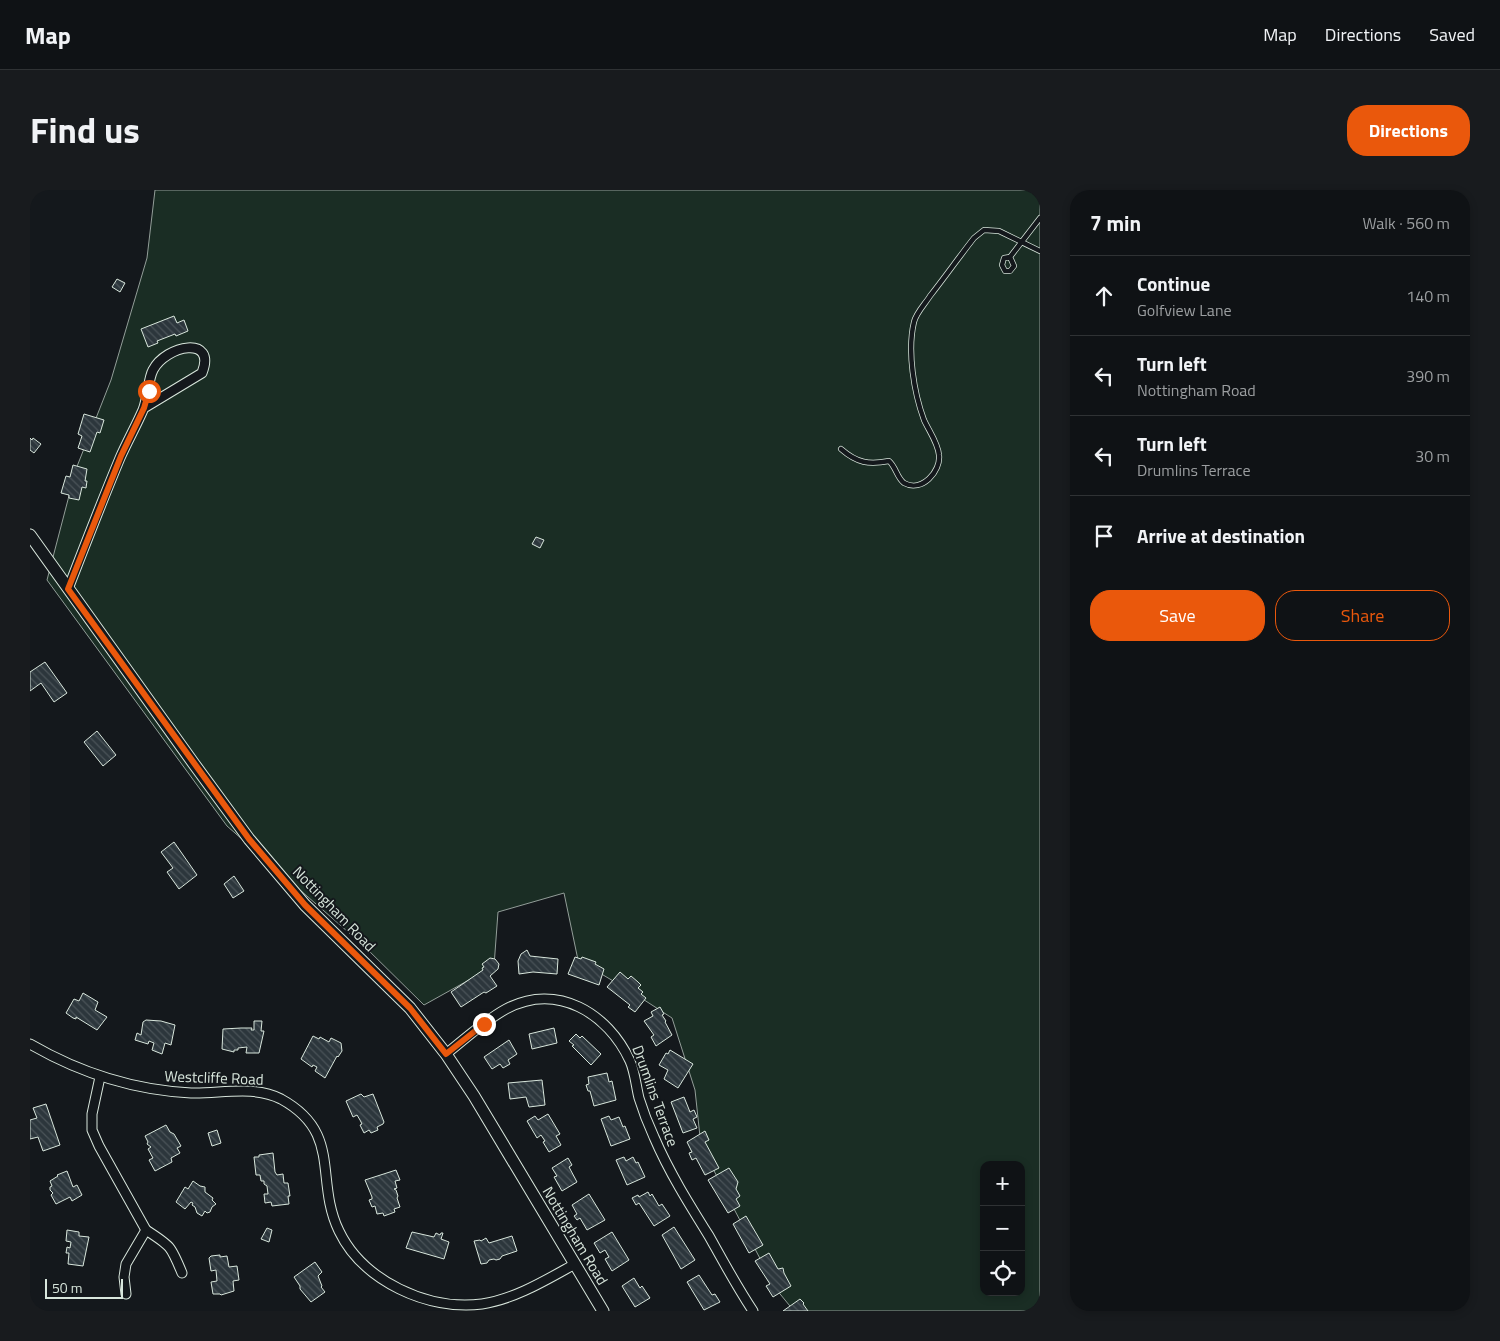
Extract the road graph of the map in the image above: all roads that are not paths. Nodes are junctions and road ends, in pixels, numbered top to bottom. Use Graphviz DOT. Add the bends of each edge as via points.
graph roads {
  1 [pos="1040,218"];
  2 [pos="1022,241"];
  3 [pos="1040,251"];
  4 [pos="1010,257"];
  5 [pos="144,408"];
  6 [pos="842,449"];
  7 [pos="30,535"];
  8 [pos="68,589"];
  9 [pos="30,1044"];
  10 [pos="446,1054"];
  11 [pos="100,1077"];
  12 [pos="146,1230"];
  13 [pos="575,1264"];
  14 [pos="182,1273"];
  15 [pos="126,1294"];
  16 [pos="603,1311"];
  17 [pos="753,1311"];
  1 -- 2 [label="lane"];
  2 -- 3 [label="lane"];
  2 -- 4 [label="lane"];
  2 -- 6 [label="lane" via="999,231 984,230 974,238 914,321 912,373 922,414 939,453 936,471 922,483 907,484 889,461 864,462 850,457"];
  5 -- 5 [label="street" via="152,371 164,356 193,347 201,352 205,358 202,373"];
  5 -- 8 [label="street" via="121,456"];
  7 -- 8 [label="street, Nottingham Road"];
  8 -- 10 [label="street, Nottingham Road" via="249,839 305,905 410,1008"];
  9 -- 11 [label="street, Westcliffe Road"];
  10 -- 13 [label="street, Nottingham Road"];
  10 -- 17 [label="street, Drumlins Terrace" via="506,1009 524,1001 570,1003 604,1022 619,1040 631,1063 639,1098 668,1168"];
  11 -- 12 [label="street" via="92,1130"];
  11 -- 13 [label="street, Westcliffe Road" via="161,1091 266,1093 299,1110 322,1146 331,1208 339,1231 364,1264 401,1290 430,1300 460,1305 482,1304 509,1297"];
  12 -- 14 [label="street" via="166,1242"];
  12 -- 15 [label="street" via="126,1264"];
  13 -- 16 [label="street, Nottingham Road"];
}
